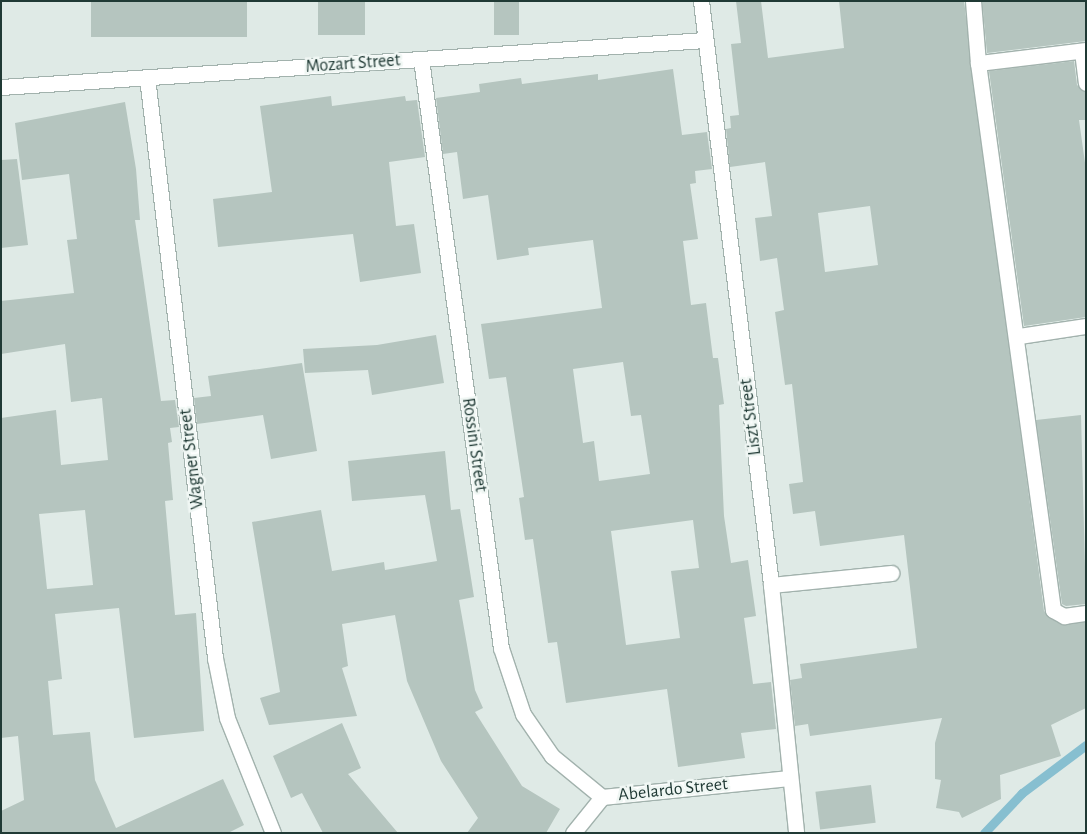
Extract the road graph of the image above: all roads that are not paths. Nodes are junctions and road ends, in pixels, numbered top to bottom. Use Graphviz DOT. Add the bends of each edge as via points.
graph roads {
  1 [pos="701,1"];
  2 [pos="973,1"];
  3 [pos="705,40"];
  4 [pos="1084,50"];
  5 [pos="421,59"];
  6 [pos="978,63"];
  7 [pos="147,77"];
  8 [pos="1086,83"];
  9 [pos="1,87"];
  10 [pos="1086,326"];
  11 [pos="1019,336"];
  12 [pos="892,574"];
  13 [pos="772,586"];
  14 [pos="1086,613"];
  15 [pos="789,778"];
  16 [pos="602,797"];
  17 [pos="273,833"];
  18 [pos="573,833"];
  19 [pos="796,833"];
  1 -- 3 [label="street, Liszt Street"];
  2 -- 6 [label="street"];
  3 -- 5 [label="street, Mozart Street"];
  3 -- 13 [label="street, Liszt Street"];
  4 -- 6 [label="street"];
  4 -- 8 [label="street"];
  5 -- 7 [label="street, Mozart Street"];
  5 -- 16 [label="street, Rossini Street" via="501,648 523,714 552,756"];
  6 -- 11 [label="street"];
  7 -- 9 [label="street, Mozart Street"];
  7 -- 17 [label="street, Wagner Street" via="215,658 226,718"];
  10 -- 11 [label="street"];
  11 -- 14 [label="street" via="1053,610 1064,616"];
  12 -- 13 [label="street"];
  13 -- 15 [label="street, Liszt Street"];
  15 -- 16 [label="street, Abelardo Street"];
  15 -- 19 [label="street, Liszt Street"];
  16 -- 18 [label="street, Abelardo Street"];
}
